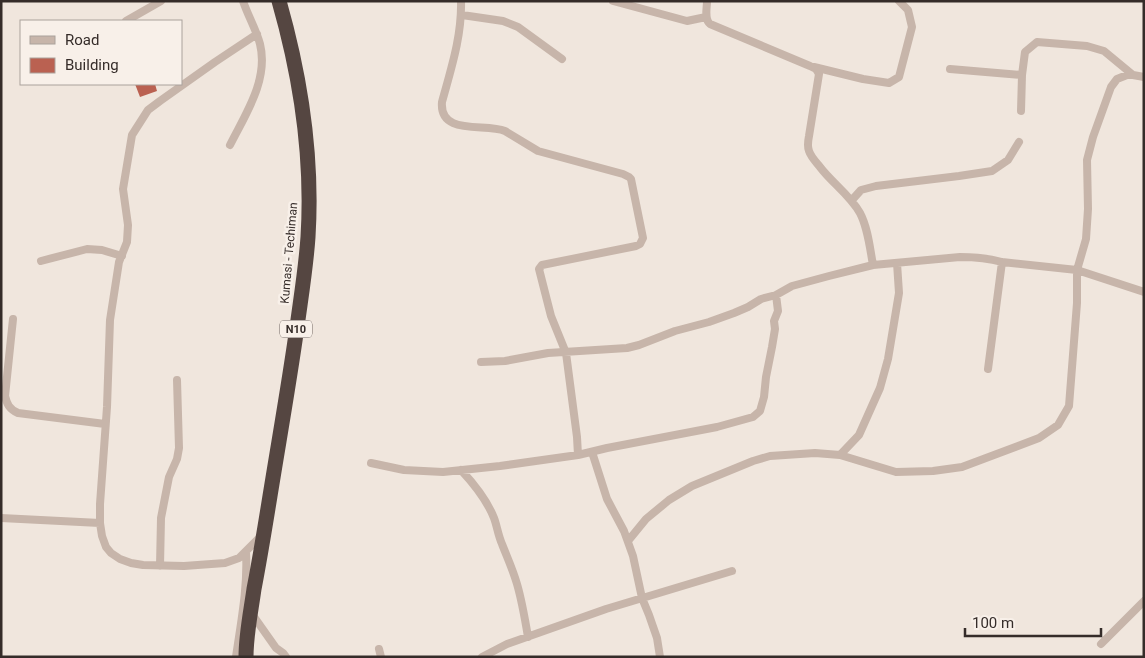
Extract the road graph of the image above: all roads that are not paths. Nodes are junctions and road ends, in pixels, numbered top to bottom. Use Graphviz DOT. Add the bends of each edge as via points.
graph roads {
  1 [pos="161,1"];
  2 [pos="243,1"];
  3 [pos="279,1"];
  4 [pos="462,1"];
  5 [pos="613,1"];
  6 [pos="707,1"];
  7 [pos="899,1"];
  8 [pos="462,15"];
  9 [pos="706,17"];
  10 [pos="128,20"];
  11 [pos="257,34"];
  12 [pos="562,59"];
  13 [pos="810,66"];
  14 [pos="950,69"];
  15 [pos="1133,74"];
  16 [pos="1022,75"];
  17 [pos="1144,77"];
  18 [pos="182,85"];
  19 [pos="182,85"];
  20 [pos="1021,111"];
  21 [pos="1019,142"];
  22 [pos="230,145"];
  23 [pos="852,200"];
  24 [pos="122,256"];
  25 [pos="41,261"];
  26 [pos="1002,262"];
  27 [pos="897,263"];
  28 [pos="873,265"];
  29 [pos="1077,270"];
  30 [pos="1144,292"];
  31 [pos="776,295"];
  32 [pos="13,319"];
  33 [pos="566,352"];
  34 [pos="481,362"];
  35 [pos="988,369"];
  36 [pos="177,380"];
  37 [pos="105,424"];
  38 [pos="592,452"];
  39 [pos="840,455"];
  40 [pos="578,456"];
  41 [pos="371,463"];
  42 [pos="461,470"];
  43 [pos="269,501"];
  44 [pos="1,518"];
  45 [pos="100,523"];
  46 [pos="628,541"];
  47 [pos="246,552"];
  48 [pos="160,566"];
  49 [pos="732,571"];
  50 [pos="642,598"];
  51 [pos="1144,601"];
  52 [pos="251,612"];
  53 [pos="528,637"];
  54 [pos="1101,644"];
  55 [pos="236,657"];
  56 [pos="246,657"];
  57 [pos="286,657"];
  58 [pos="482,657"];
  59 [pos="660,657"];
  1 -- 10 [label="street"];
  2 -- 11 [label="street"];
  3 -- 43 [label="highway, Kumasi - Techiman / N10" via="304,121 308,236"];
  4 -- 8 [label="street"];
  5 -- 9 [label="street" via="687,21"];
  6 -- 9 [label="street"];
  7 -- 13 [label="street" via="908,10 912,26 899,77 889,84"];
  8 -- 12 [label="street" via="503,20 518,26"];
  8 -- 33 [label="street" via="442,102 441,109 446,118 457,125 499,128 538,151 624,174 631,179 644,238 640,244 540,266 551,316"];
  9 -- 13 [label="street" via="710,24"];
  11 -- 19 [label="street"];
  11 -- 22 [label="street" via="262,56 259,82"];
  13 -- 23 [label="street" via="819,74 809,151 827,176"];
  14 -- 16 [label="street"];
  15 -- 16 [label="street" via="1104,52 1087,46 1037,42 1025,52"];
  15 -- 17 [label="street"];
  15 -- 29 [label="street" via="1117,79 1093,137 1087,160 1086,239"];
  16 -- 20 [label="street"];
  18 -- 24 [label="street" via="148,110 132,135 124,181 128,234"];
  21 -- 23 [label="street" via="1008,160 992,171 876,186 861,190"];
  23 -- 28 [label="street" via="864,223"];
  24 -- 25 [label="street" via="87,249"];
  24 -- 37 [label="street" via="110,320"];
  26 -- 27 [label="street" via="974,257"];
  26 -- 29 [label="street"];
  26 -- 35 [label="street"];
  27 -- 28 [label="street"];
  27 -- 39 [label="street" via="899,293 880,388 859,435"];
  28 -- 31 [label="street" via="792,286"];
  29 -- 30 [label="street"];
  29 -- 39 [label="street" via="1069,406 1058,425 1039,438 962,466 933,472 896,472"];
  31 -- 33 [label="street" via="734,313 639,345"];
  31 -- 38 [label="street" via="778,310 760,411 753,417"];
  32 -- 37 [label="street" via="5,396 7,405 18,413"];
  33 -- 34 [label="street"];
  33 -- 40 [label="street"];
  36 -- 48 [label="street" via="179,448 161,518"];
  37 -- 45 [label="street"];
  38 -- 40 [label="street"];
  38 -- 46 [label="street" via="607,499"];
  39 -- 46 [label="street" via="770,456 692,486 646,519"];
  40 -- 42 [label="street"];
  41 -- 42 [label="street" via="404,470"];
  42 -- 53 [label="street" via="477,488 493,515 517,582"];
  43 -- 47 [label="street" via="265,535"];
  43 -- 52 [label="highway, Kumasi - Techiman / N10"];
  44 -- 45 [label="street"];
  45 -- 48 [label="street" via="102,536 111,553 131,562"];
  46 -- 50 [label="street"];
  47 -- 48 [label="street" via="224,563"];
  47 -- 55 [label="street" via="246,587"];
  49 -- 50 [label="street"];
  50 -- 53 [label="street"];
  50 -- 59 [label="street"];
  51 -- 54 [label="street"];
  52 -- 56 [label="highway, Kumasi - Techiman / N10"];
  52 -- 57 [label="street"];
  53 -- 58 [label="street"];
}
